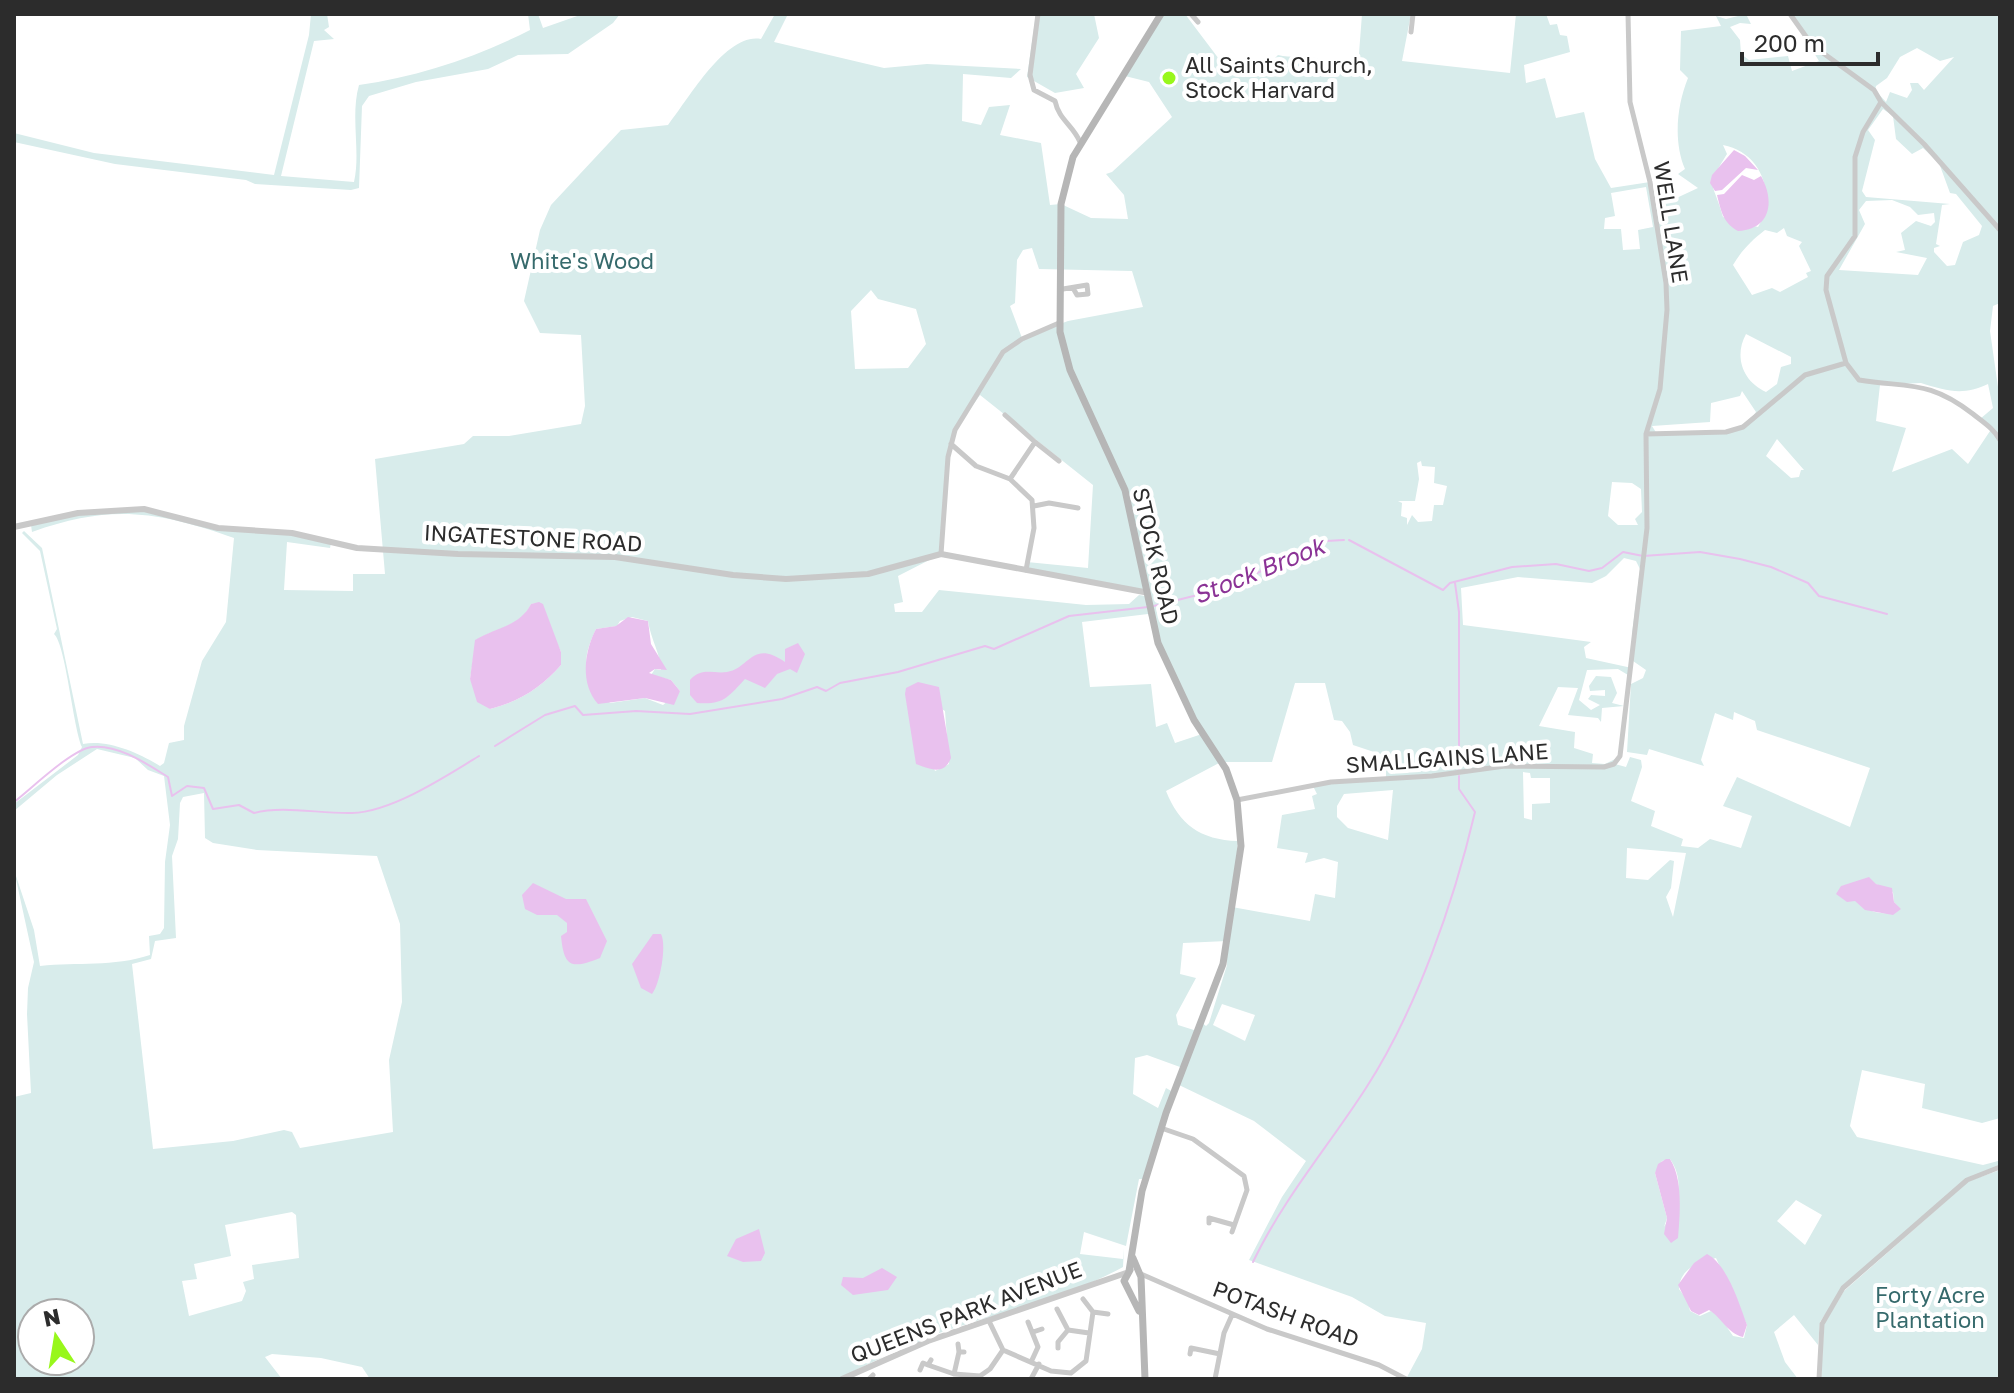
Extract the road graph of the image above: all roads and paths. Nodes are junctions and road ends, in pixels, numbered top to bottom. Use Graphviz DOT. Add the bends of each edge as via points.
graph roads {
  1 [pos="1038,14"];
  2 [pos="1161,14"];
  3 [pos="1191,14"];
  4 [pos="1413,14"];
  5 [pos="1628,14"];
  6 [pos="1790,14"];
  7 [pos="1198,22"];
  8 [pos="1411,32"];
  9 [pos="1881,102"];
  10 [pos="1080,142"];
  11 [pos="2000,230"];
  12 [pos="1073,288"];
  13 [pos="1063,289"];
  14 [pos="1060,322"];
  15 [pos="1846,363"];
  16 [pos="1005,415"];
  17 [pos="1646,434"];
  18 [pos="2000,440"];
  19 [pos="1035,442"];
  20 [pos="951,444"];
  21 [pos="1059,461"];
  22 [pos="1010,479"];
  23 [pos="1034,506"];
  24 [pos="1078,508"];
  25 [pos="14,527"];
  26 [pos="941,554"];
  27 [pos="1026,570"];
  28 [pos="1144,592"];
  29 [pos="1237,800"];
  30 [pos="1161,1128"];
  31 [pos="2000,1167"];
  32 [pos="1210,1218"];
  33 [pos="1135,1275"];
  34 [pos="1103,1279"];
  35 [pos="1127,1285"];
  36 [pos="1083,1299"];
  37 [pos="1057,1309"];
  38 [pos="1093,1312"];
  39 [pos="1108,1314"];
  40 [pos="1232,1315"];
  41 [pos="1141,1317"];
  42 [pos="989,1321"];
  43 [pos="1028,1322"];
  44 [pos="1042,1329"];
  45 [pos="1068,1330"];
  46 [pos="1033,1332"];
  47 [pos="1089,1333"];
  48 [pos="958,1344"];
  49 [pos="1058,1348"];
  50 [pos="1191,1348"];
  51 [pos="1003,1350"];
  52 [pos="1220,1354"];
  53 [pos="1032,1360"];
  54 [pos="1039,1364"];
  55 [pos="920,1370"];
  56 [pos="954,1374"];
  57 [pos="980,1378"];
  58 [pos="842,1379"];
  59 [pos="1031,1379"];
  60 [pos="1145,1379"];
  61 [pos="1215,1379"];
  62 [pos="1406,1379"];
  63 [pos="1819,1379"];
  1 -- 10 [label="street" via="1030,75 1034,90 1055,101 1059,117"];
  2 -- 10 [label="main road, STOCK ROAD"];
  3 -- 7 [label="street"];
  4 -- 8 [label="street"];
  5 -- 17 [label="street, WELL LANE" via="1630,102 1650,182 1666,283 1660,389"];
  6 -- 9 [label="street" via="1812,45 1862,80"];
  9 -- 11 [label="street"];
  9 -- 15 [label="street" via="1855,157 1855,236 1827,276"];
  10 -- 13 [label="main road, STOCK ROAD" via="1061,204"];
  12 -- 13 [label="street"];
  13 -- 14 [label="main road, STOCK ROAD"];
  14 -- 20 [label="street" via="1003,352"];
  14 -- 28 [label="main road, STOCK ROAD" via="1070,370 1125,490"];
  15 -- 17 [label="street" via="1805,375 1743,427"];
  15 -- 18 [label="street" via="1859,380 1920,386 1947,395"];
  16 -- 19 [label="street"];
  17 -- 29 [label="street, SMALLGAINS LANE" via="1645,549 1622,749 1614,764 1505,766 1331,782"];
  19 -- 21 [label="street"];
  19 -- 22 [label="street"];
  20 -- 22 [label="street" via="976,466"];
  20 -- 26 [label="street"];
  22 -- 23 [label="street"];
  23 -- 24 [label="street"];
  23 -- 27 [label="street"];
  25 -- 26 [label="street, INGATESTONE ROAD" via="78,513 144,509 218,528 292,533 357,548 615,557 786,579 879,572"];
  26 -- 27 [label="street, INGATESTONE ROAD"];
  27 -- 28 [label="street, INGATESTONE ROAD"];
  28 -- 29 [label="main road, STOCK ROAD" via="1158,643 1194,720 1226,769"];
  29 -- 30 [label="main road, STOCK ROAD" via="1239,871 1223,964"];
  30 -- 32 [label="street" via="1193,1139 1244,1176 1247,1190 1233,1228"];
  30 -- 33 [label="main road, STOCK ROAD" via="1131,1252"];
  31 -- 63 [label="street" via="1967,1180 1843,1288 1822,1324"];
  33 -- 34 [label="street, QUEENS PARK AVENUE"];
  33 -- 35 [label="main road, STOCK ROAD"];
  33 -- 35 [label="main road"];
  33 -- 40 [label="street, POTASH ROAD" via="1155,1278"];
  33 -- 41 [label="main road, STOCK ROAD"];
  34 -- 35 [label="street, QUEENS PARK AVENUE"];
  34 -- 42 [label="street, QUEENS PARK AVENUE"];
  35 -- 41 [label="main road, STOCK ROAD"];
  36 -- 38 [label="street"];
  37 -- 45 [label="street"];
  38 -- 39 [label="street"];
  38 -- 47 [label="street"];
  40 -- 52 [label="street"];
  40 -- 62 [label="street, POTASH ROAD"];
  41 -- 60 [label="main road, STOCK ROAD"];
  42 -- 51 [label="street"];
  42 -- 58 [label="street, QUEENS PARK AVENUE"];
  43 -- 46 [label="street"];
  44 -- 46 [label="street"];
  45 -- 47 [label="street"];
  45 -- 49 [label="street"];
  46 -- 53 [label="street" via="1038,1347"];
  47 -- 54 [label="street" via="1086,1361 1075,1372 1056,1372"];
  48 -- 56 [label="street" via="962,1352"];
  50 -- 52 [label="street"];
  51 -- 53 [label="street"];
  51 -- 57 [label="street"];
  52 -- 61 [label="street"];
  53 -- 54 [label="street"];
  54 -- 59 [label="street"];
  55 -- 56 [label="street" via="929,1362"];
  56 -- 57 [label="street"];
}
